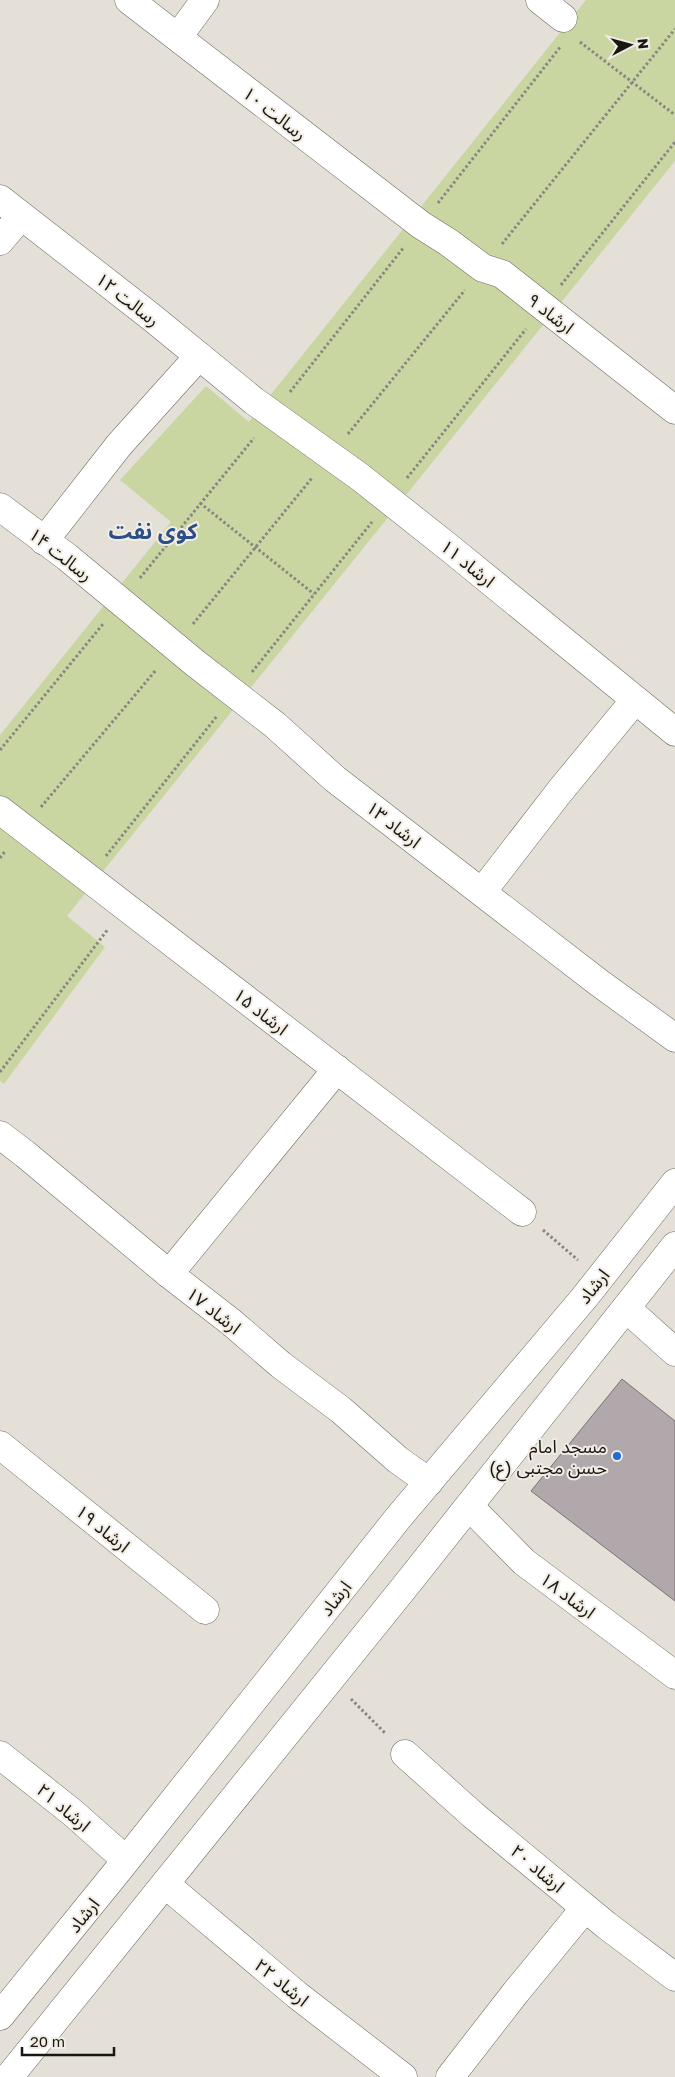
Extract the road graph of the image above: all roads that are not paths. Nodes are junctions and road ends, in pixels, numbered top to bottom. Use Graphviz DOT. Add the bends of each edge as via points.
graph roads {
  1 [pos="129,0"];
  2 [pos="205,0"];
  3 [pos="540,0"];
  4 [pos="563,18"];
  5 [pos="178,37"];
  6 [pos="10,207"];
  7 [pos="421,225"];
  8 [pos="0,241"];
  9 [pos="199,356"];
  10 [pos="254,401"];
  11 [pos="675,410"];
  12 [pos="0,507"];
  13 [pos="44,541"];
  14 [pos="121,602"];
  15 [pos="636,700"];
  16 [pos="675,732"];
  17 [pos="0,810"];
  18 [pos="482,892"];
  19 [pos="675,1038"];
  20 [pos="337,1069"];
  21 [pos="0,1135"];
  22 [pos="675,1183"];
  23 [pos="522,1212"];
  24 [pos="675,1246"];
  25 [pos="169,1274"];
  26 [pos="626,1308"];
  27 [pos="675,1352"];
  28 [pos="517,1376"];
  29 [pos="550,1404"];
  30 [pos="0,1445"];
  31 [pos="429,1482"];
  32 [pos="469,1506"];
  33 [pos="205,1610"];
  34 [pos="675,1675"];
  35 [pos="405,1754"];
  36 [pos="0,1755"];
  37 [pos="126,1860"];
  38 [pos="165,1884"];
  39 [pos="585,1908"];
  40 [pos="675,1977"];
  41 [pos="0,2016"];
  42 [pos="8,2073"];
  43 [pos="403,2077"];
  44 [pos="450,2077"];
  1 -- 5 [label="street, رسالت ۱۰"];
  2 -- 5 [label="street"];
  3 -- 4 [label="street"];
  5 -- 7 [label="street, رسالت ۱۰"];
  6 -- 8 [label="street"];
  6 -- 9 [label="street, رسالت ۱۲"];
  7 -- 11 [label="street, ارشاد ۹" via="483,268 502,274"];
  9 -- 10 [label="street, رسالت ۱۲"];
  9 -- 13 [label="street" via="119,445"];
  10 -- 15 [label="street, ارشاد ۱۱" via="389,500"];
  12 -- 13 [label="street, رسالت ۱۴"];
  13 -- 14 [label="street, رسالت ۱۴"];
  14 -- 18 [label="street, ارشاد ۱۳" via="275,725 335,779"];
  15 -- 16 [label="street, ارشاد ۱۱"];
  15 -- 18 [label="street"];
  17 -- 20 [label="street, ارشاد ۱۵"];
  18 -- 19 [label="street, ارشاد ۱۳"];
  20 -- 23 [label="street, ارشاد ۱۵"];
  20 -- 25 [label="street"];
  21 -- 25 [label="street, ارشاد ۱۷"];
  22 -- 28 [label="street, ارشاد"];
  24 -- 26 [label="street"];
  25 -- 31 [label="street, ارشاد ۱۷"];
  26 -- 27 [label="street"];
  26 -- 29 [label="street"];
  28 -- 29 [label="street"];
  28 -- 31 [label="street, ارشاد"];
  29 -- 32 [label="street"];
  30 -- 33 [label="street, ارشاد ۱۹"];
  31 -- 37 [label="street, ارشاد"];
  32 -- 34 [label="street, ارشاد ۱۸" via="524,1562"];
  32 -- 38 [label="street"];
  35 -- 39 [label="street, ارشاد ۲۰"];
  36 -- 37 [label="street, ارشاد ۲۱"];
  37 -- 41 [label="street, ارشاد"];
  38 -- 42 [label="street"];
  38 -- 43 [label="street, ارشاد ۲۲"];
  39 -- 40 [label="street, ارشاد ۲۰"];
  39 -- 44 [label="street"];
}
